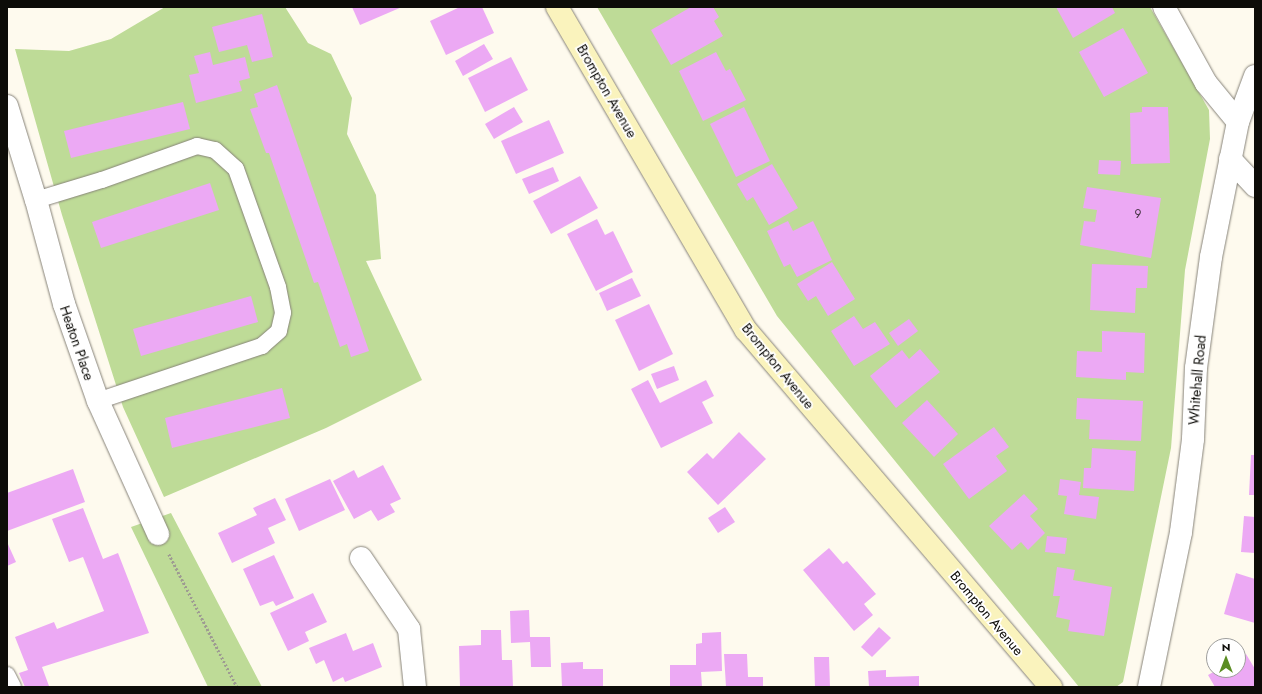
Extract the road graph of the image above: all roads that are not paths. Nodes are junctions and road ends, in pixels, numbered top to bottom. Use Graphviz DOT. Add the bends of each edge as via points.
graph roads {
  1 [pos="558,7"];
  2 [pos="1164,7"];
  3 [pos="1255,76"];
  4 [pos="7,106"];
  5 [pos="1238,122"];
  6 [pos="1230,159"];
  7 [pos="1255,186"];
  8 [pos="36,200"];
  9 [pos="98,401"];
  10 [pos="158,534"];
  11 [pos="361,558"];
  12 [pos="7,675"];
  13 [pos="13,687"];
  14 [pos="415,687"];
  15 [pos="1050,687"];
  16 [pos="1150,687"];
  1 -- 15 [label="main road, Brompton Avenue" via="746,330"];
  2 -- 5 [label="street" via="1206,83"];
  3 -- 5 [label="street, Whitehall Road"];
  4 -- 8 [label="street, Heaton Place"];
  5 -- 6 [label="street, Whitehall Road"];
  6 -- 7 [label="street"];
  6 -- 16 [label="street, Whitehall Road" via="1210,257 1196,368 1193,439 1181,532"];
  8 -- 9 [label="street, Heaton Place" via="64,304"];
  8 -- 9 [label="lane" via="102,180 197,146 214,150 236,169 278,287 282,312 279,331 262,346"];
  9 -- 10 [label="street, Heaton Place"];
  11 -- 14 [label="street" via="409,629"];
  12 -- 13 [label="lane"];
}
